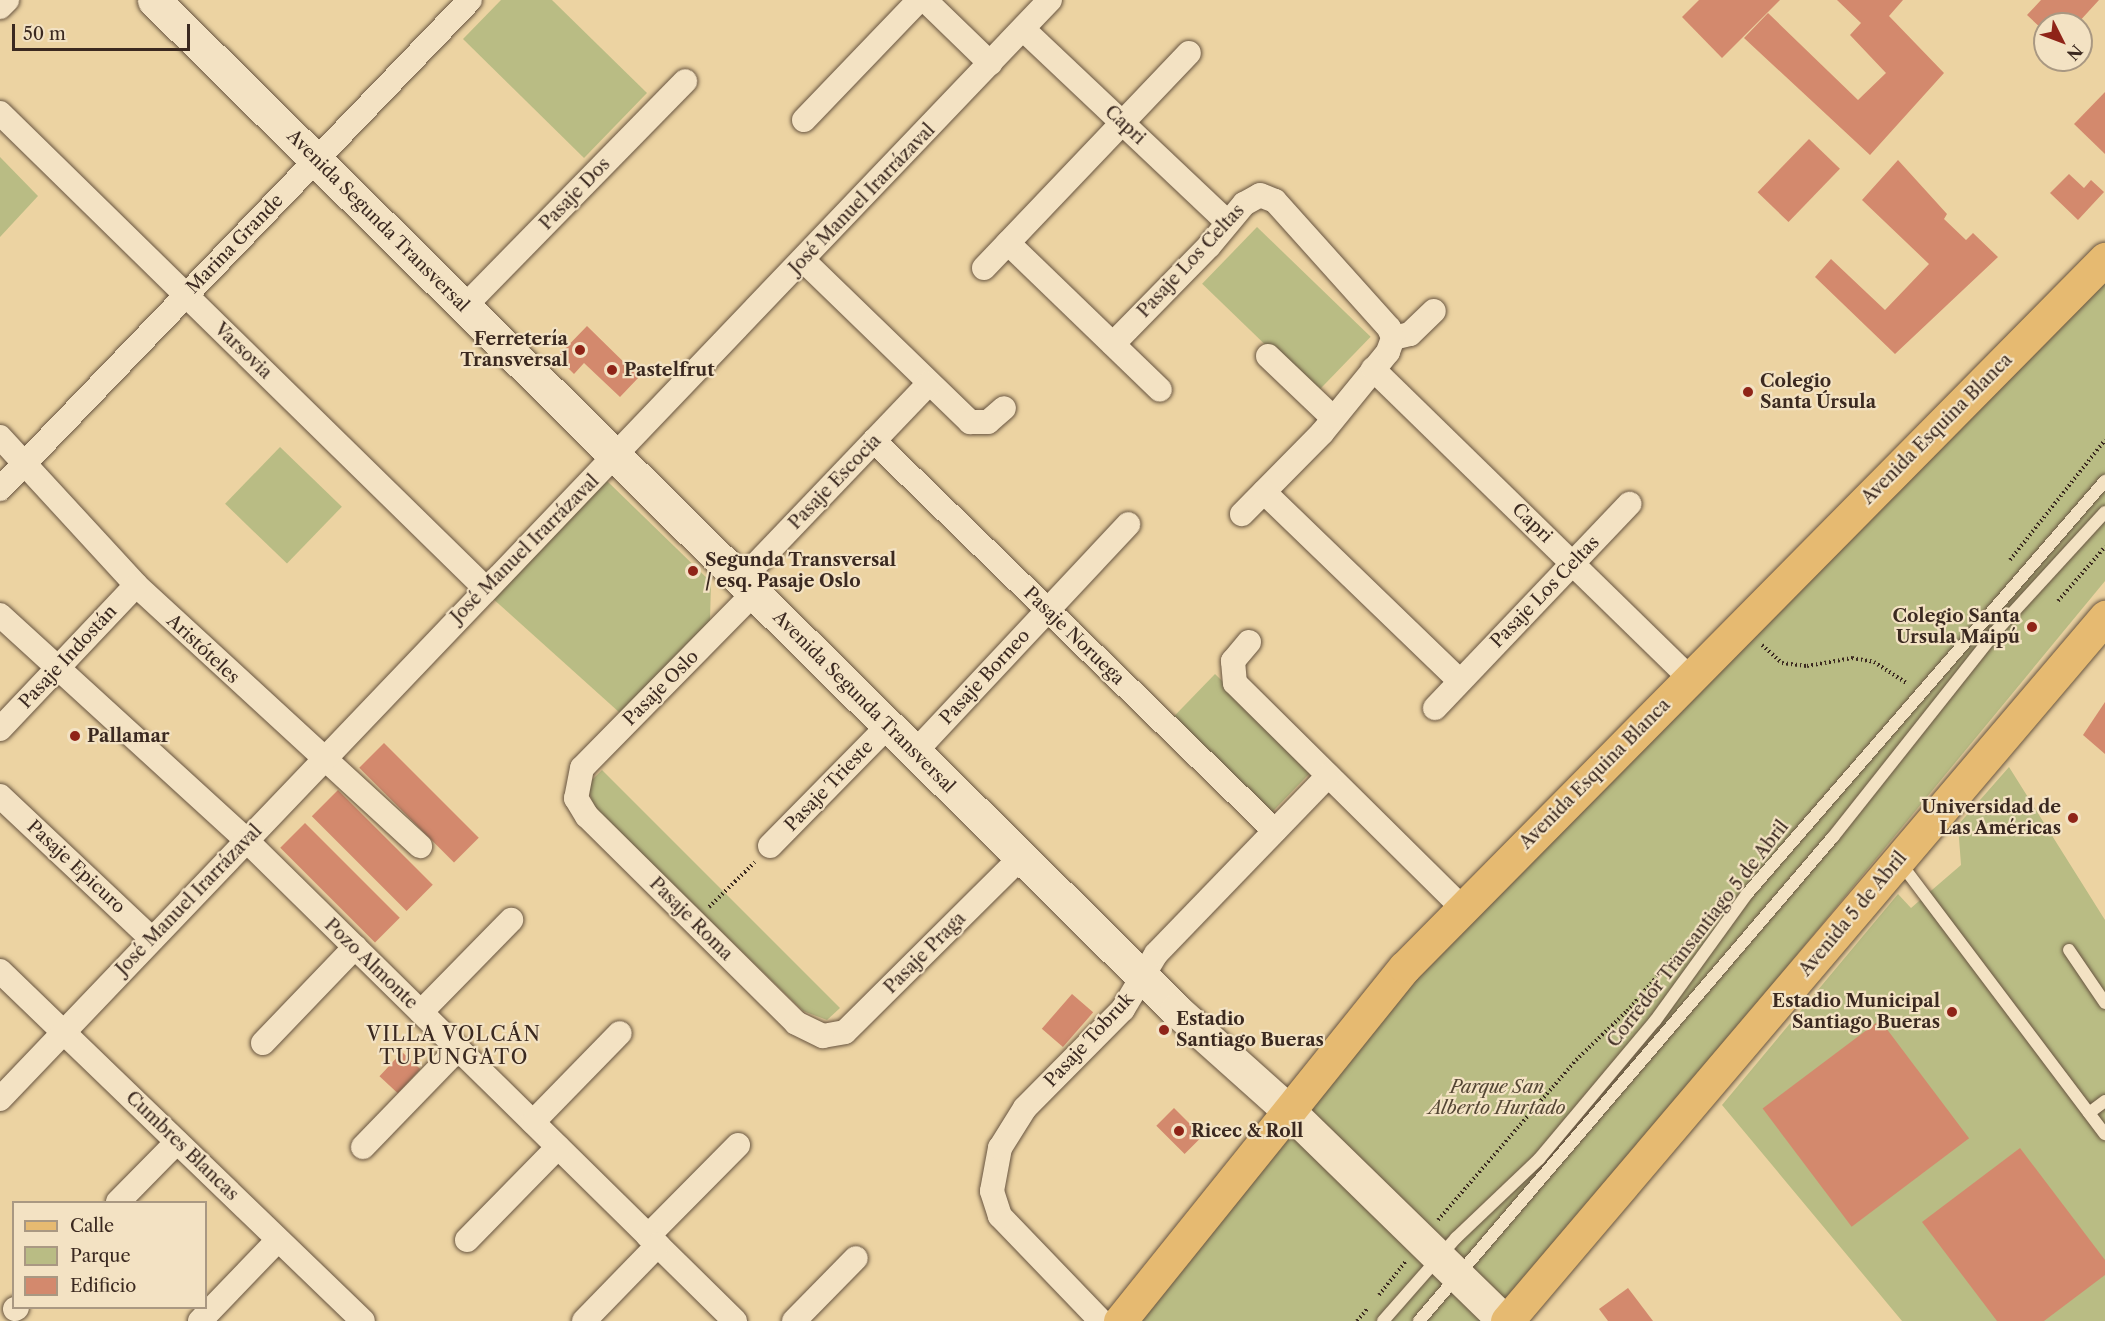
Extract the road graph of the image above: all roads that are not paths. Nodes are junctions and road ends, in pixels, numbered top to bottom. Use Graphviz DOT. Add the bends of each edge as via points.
graph roads {
  1 [pos="7,0"];
  2 [pos="154,0"];
  3 [pos="470,0"];
  4 [pos="919,0"];
  5 [pos="926,0"];
  6 [pos="1050,0"];
  7 [pos="0,7"];
  8 [pos="1023,28"];
  9 [pos="1189,53"];
  10 [pos="990,63"];
  11 [pos="685,81"];
  12 [pos="0,113"];
  13 [pos="804,120"];
  14 [pos="1123,123"];
  15 [pos="317,160"];
  16 [pos="1227,222"];
  17 [pos="1008,243"];
  18 [pos="2105,259"];
  19 [pos="803,260"];
  20 [pos="984,268"];
  21 [pos="186,295"];
  22 [pos="465,307"];
  23 [pos="1434,311"];
  24 [pos="1393,338"];
  25 [pos="1113,344"];
  26 [pos="1268,356"];
  27 [pos="1373,369"];
  28 [pos="929,383"];
  29 [pos="1160,390"];
  30 [pos="1004,408"];
  31 [pos="1331,416"];
  32 [pos="0,437"];
  33 [pos="874,441"];
  34 [pos="617,457"];
  35 [pos="24,462"];
  36 [pos="2105,481"];
  37 [pos="0,489"];
  38 [pos="1264,492"];
  39 [pos="1629,504"];
  40 [pos="2105,512"];
  41 [pos="1242,514"];
  42 [pos="1128,524"];
  43 [pos="1572,563"];
  44 [pos="136,585"];
  45 [pos="748,587"];
  46 [pos="485,588"];
  47 [pos="1047,610"];
  48 [pos="0,615"];
  49 [pos="2105,617"];
  50 [pos="1249,642"];
  51 [pos="58,668"];
  52 [pos="1690,678"];
  53 [pos="1460,681"];
  54 [pos="1435,708"];
  55 [pos="888,726"];
  56 [pos="0,729"];
  57 [pos="915,752"];
  58 [pos="326,755"];
  59 [pos="1328,776"];
  60 [pos="576,787"];
  61 [pos="0,796"];
  62 [pos="1275,831"];
  63 [pos="246,840"];
  64 [pos="420,846"];
  65 [pos="770,846"];
  66 [pos="1021,857"];
  67 [pos="1898,861"];
  68 [pos="1462,908"];
  69 [pos="511,920"];
  70 [pos="152,939"];
  71 [pos="355,947"];
  72 [pos="2069,950"];
  73 [pos="0,971"];
  74 [pos="1144,979"];
  75 [pos="2105,1003"];
  76 [pos="421,1012"];
  77 [pos="63,1032"];
  78 [pos="620,1033"];
  79 [pos="823,1036"];
  80 [pos="263,1043"];
  81 [pos="459,1049"];
  82 [pos="0,1098"];
  83 [pos="2105,1101"];
  84 [pos="1288,1110"];
  85 [pos="2089,1113"];
  86 [pos="532,1122"];
  87 [pos="2105,1134"];
  88 [pos="177,1142"];
  89 [pos="738,1145"];
  90 [pos="363,1147"];
  91 [pos="558,1147"];
  92 [pos="120,1201"];
  93 [pos="278,1240"];
  94 [pos="467,1240"];
  95 [pos="653,1240"];
  96 [pos="856,1258"];
  97 [pos="1449,1266"];
  98 [pos="200,1321"];
  99 [pos="363,1321"];
  100 [pos="584,1321"];
  101 [pos="735,1321"];
  102 [pos="794,1321"];
  103 [pos="1101,1321"];
  104 [pos="1120,1321"];
  105 [pos="1383,1321"];
  106 [pos="1419,1321"];
  107 [pos="1506,1321"];
  1 -- 7 [label="street"];
  2 -- 15 [label="main road, Avenida Segunda Transversal"];
  3 -- 15 [label="street, Marina Grande"];
  4 -- 13 [label="street"];
  5 -- 10 [label="street"];
  6 -- 8 [label="street, José Manuel Irarrázaval"];
  8 -- 10 [label="street, José Manuel Irarrázaval"];
  8 -- 14 [label="street, Capri"];
  9 -- 14 [label="street"];
  10 -- 19 [label="street, José Manuel Irarrázaval"];
  11 -- 22 [label="street, Pasaje Dos"];
  12 -- 21 [label="street, Varsovia"];
  14 -- 16 [label="street, Capri"];
  14 -- 17 [label="street"];
  15 -- 21 [label="street, Marina Grande"];
  15 -- 22 [label="main road, Avenida Segunda Transversal"];
  16 -- 24 [label="street, Pasaje Los Celtas" via="1254,196 1275,201"];
  16 -- 25 [label="street, Pasaje Los Celtas" via="1209,246"];
  17 -- 20 [label="street"];
  17 -- 25 [label="street"];
  18 -- 52 [label="main road, Avenida Esquina Blanca"];
  19 -- 28 [label="street"];
  19 -- 34 [label="street, José Manuel Irarrázaval"];
  21 -- 35 [label="street, Marina Grande"];
  21 -- 46 [label="street, Varsovia"];
  22 -- 34 [label="main road, Avenida Segunda Transversal"];
  23 -- 24 [label="street" via="1410,334"];
  24 -- 27 [label="street" via="1391,348"];
  25 -- 29 [label="street"];
  26 -- 31 [label="street"];
  27 -- 31 [label="street"];
  27 -- 43 [label="street, Capri"];
  28 -- 30 [label="street" via="975,424 988,422"];
  28 -- 33 [label="street, Pasaje Escocia"];
  31 -- 38 [label="street" via="1322,433"];
  32 -- 35 [label="street, Aristóteles"];
  33 -- 45 [label="street, Pasaje Escocia"];
  33 -- 47 [label="street, Pasaje Noruega"];
  34 -- 45 [label="main road, Avenida Segunda Transversal"];
  34 -- 46 [label="street, José Manuel Irarrázaval"];
  35 -- 37 [label="street, Marina Grande"];
  35 -- 44 [label="street, Aristóteles"];
  36 -- 97 [label="lane, Corredor Transantiago 5 de Abril" via="1747,894 1662,1013"];
  38 -- 41 [label="street"];
  38 -- 53 [label="street"];
  39 -- 43 [label="street, Pasaje Los Celtas"];
  40 -- 97 [label="lane, Corredor Transantiago 5 de Abril" via="1997,630 1833,837"];
  42 -- 47 [label="street, Pasaje Borneo"];
  43 -- 52 [label="street, Capri"];
  43 -- 53 [label="street, Pasaje Los Celtas"];
  44 -- 51 [label="street, Pasaje Indostán"];
  44 -- 58 [label="street, Aristóteles" via="303,743"];
  45 -- 55 [label="main road, Avenida Segunda Transversal"];
  45 -- 60 [label="street, Pasaje Oslo" via="589,761"];
  46 -- 58 [label="street, José Manuel Irarrázaval"];
  47 -- 57 [label="street, Pasaje Borneo"];
  47 -- 62 [label="street, Pasaje Noruega"];
  48 -- 51 [label="street, Pozo Almonte"];
  49 -- 67 [label="main road, Avenida 5 de Abril"];
  50 -- 59 [label="street" via="1233,661 1235,683"];
  51 -- 56 [label="street, Pasaje Indostán"];
  51 -- 63 [label="street, Pozo Almonte"];
  52 -- 68 [label="main road, Avenida Esquina Blanca"];
  53 -- 54 [label="street, Pasaje Los Celtas"];
  55 -- 57 [label="main road, Avenida Segunda Transversal"];
  55 -- 65 [label="street, Pasaje Trieste"];
  57 -- 66 [label="main road, Avenida Segunda Transversal"];
  58 -- 63 [label="street, José Manuel Irarrázaval"];
  58 -- 64 [label="street, Aristóteles"];
  59 -- 62 [label="street, Pasaje Tobruk"];
  59 -- 68 [label="street"];
  60 -- 79 [label="street, Pasaje Roma" via="587,816 804,1029"];
  61 -- 70 [label="street, Pasaje Epicuro"];
  62 -- 74 [label="street, Pasaje Tobruk" via="1156,954"];
  63 -- 70 [label="street, José Manuel Irarrázaval"];
  63 -- 71 [label="street, Pozo Almonte"];
  66 -- 74 [label="main road, Avenida Segunda Transversal"];
  66 -- 79 [label="street, Pasaje Praga" via="854,1025"];
  67 -- 85 [label="lane"];
  67 -- 107 [label="main road, Avenida 5 de Abril"];
  68 -- 84 [label="main road, Avenida Esquina Blanca" via="1378,996"];
  69 -- 76 [label="street"];
  70 -- 77 [label="street, José Manuel Irarrázaval"];
  71 -- 76 [label="street, Pozo Almonte"];
  71 -- 80 [label="street"];
  72 -- 75 [label="lane"];
  73 -- 77 [label="street, Cumbres Blancas"];
  74 -- 84 [label="main road, Avenida Segunda Transversal"];
  74 -- 103 [label="street, Pasaje Tobruk" via="1123,1009 1025,1108 1000,1148 992,1177 995,1204 1006,1227"];
  76 -- 81 [label="street, Pozo Almonte"];
  77 -- 82 [label="street, José Manuel Irarrázaval"];
  77 -- 88 [label="street, Cumbres Blancas"];
  78 -- 86 [label="street"];
  81 -- 86 [label="street, Pozo Almonte"];
  81 -- 90 [label="street"];
  83 -- 85 [label="lane"];
  84 -- 97 [label="main road, Avenida Segunda Transversal"];
  84 -- 104 [label="main road, Avenida Esquina Blanca"];
  85 -- 87 [label="lane"];
  86 -- 91 [label="street, Pozo Almonte"];
  88 -- 92 [label="street"];
  88 -- 93 [label="street, Cumbres Blancas"];
  89 -- 95 [label="street"];
  91 -- 94 [label="street"];
  91 -- 95 [label="street, Pozo Almonte"];
  93 -- 98 [label="street"];
  93 -- 99 [label="street, Cumbres Blancas"];
  95 -- 100 [label="street"];
  95 -- 101 [label="street, Pozo Almonte"];
  96 -- 102 [label="street"];
  97 -- 105 [label="lane, Corredor Transantiago 5 de Abril"];
  97 -- 106 [label="lane, Corredor Transantiago 5 de Abril"];
  97 -- 107 [label="main road, Avenida Segunda Transversal"];
}
